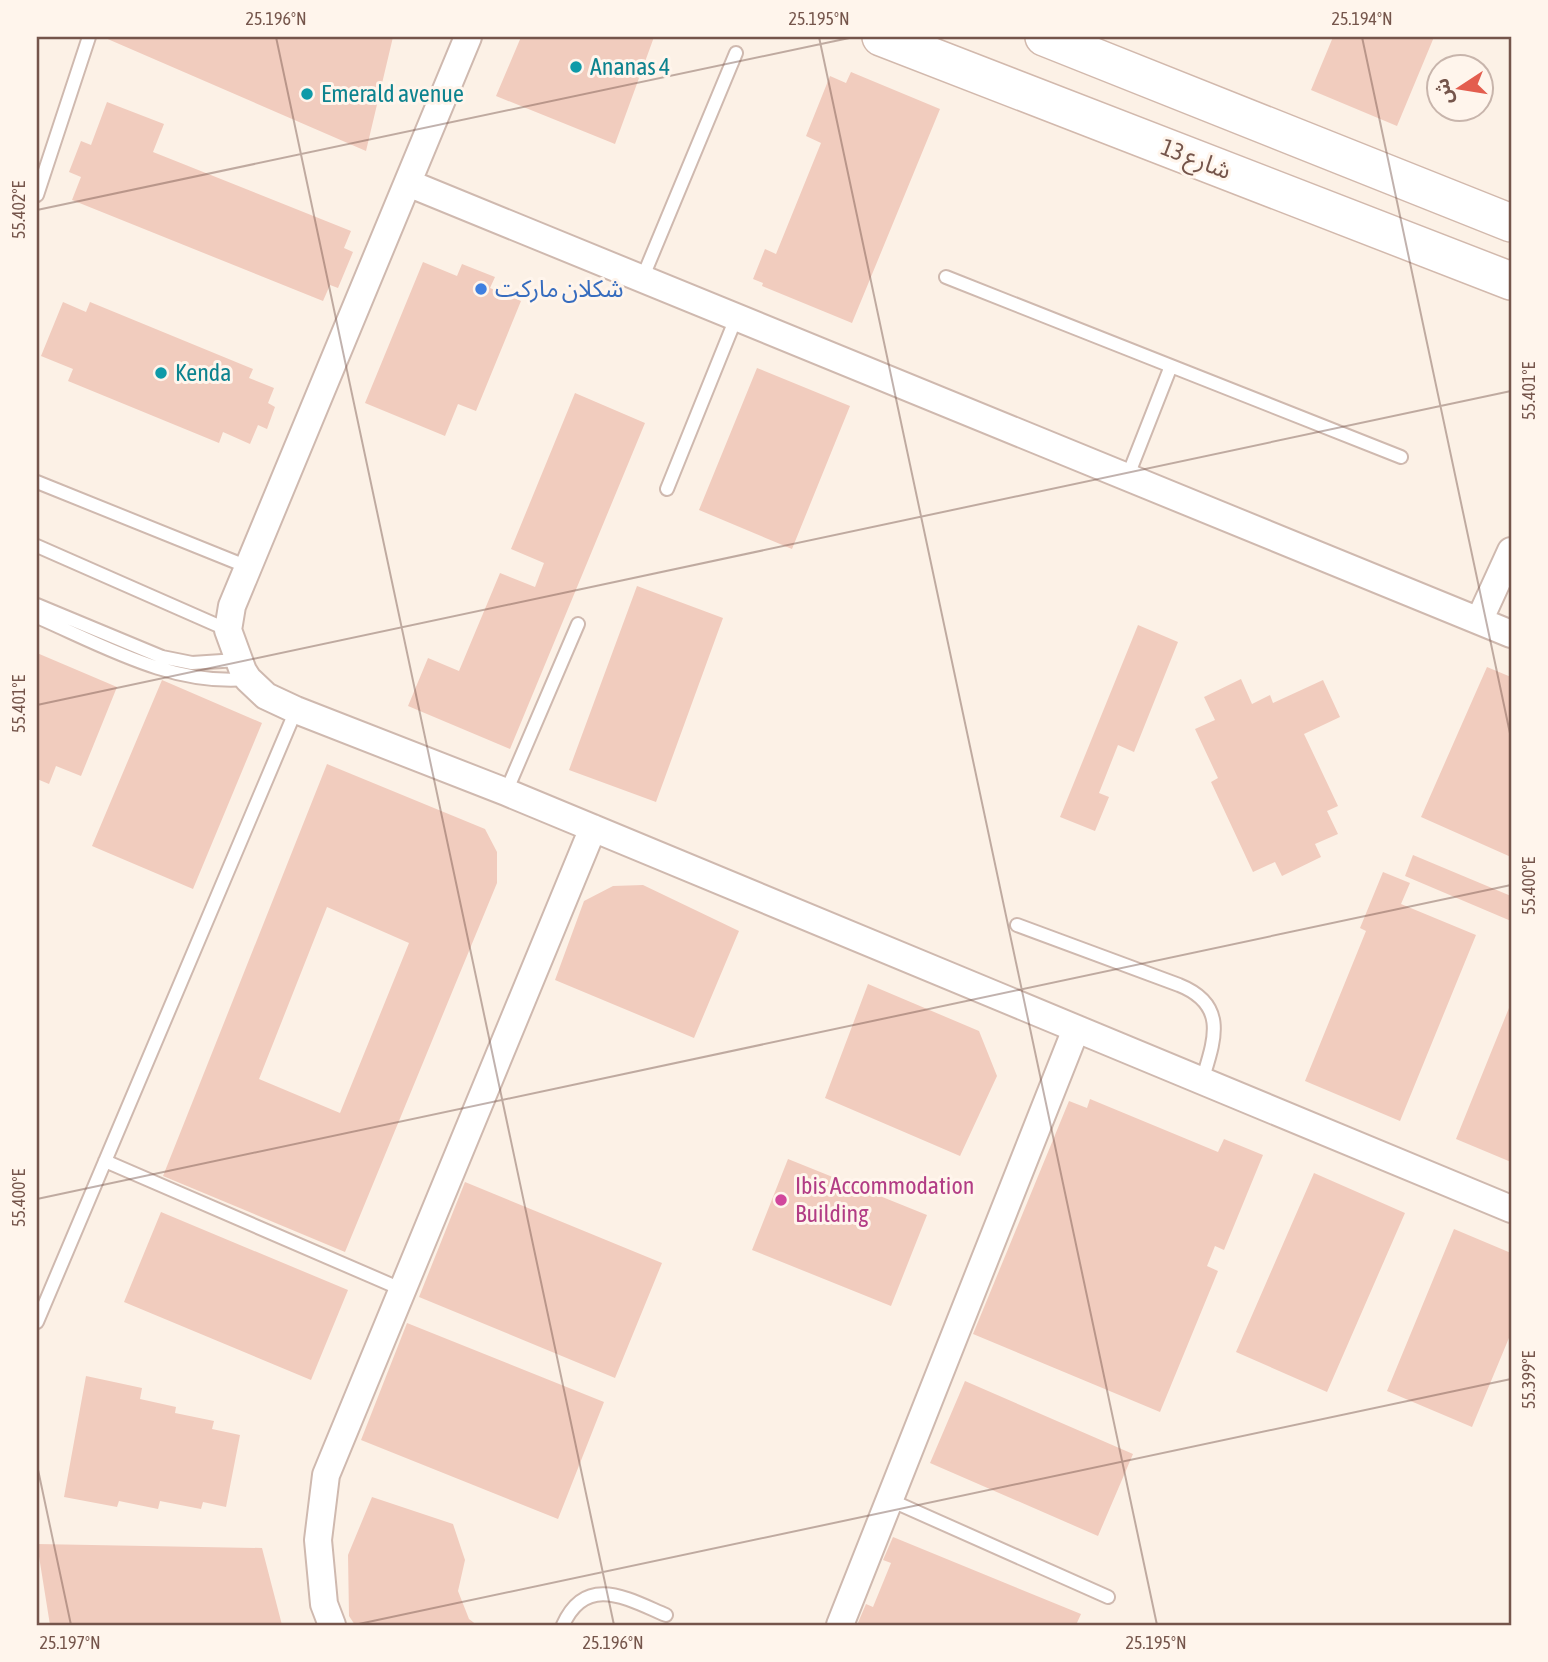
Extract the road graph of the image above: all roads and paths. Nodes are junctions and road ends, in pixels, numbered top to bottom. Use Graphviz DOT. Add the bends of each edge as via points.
graph roads {
  1 [pos="89,37"];
  2 [pos="468,37"];
  3 [pos="881,37"];
  4 [pos="1044,37"];
  5 [pos="736,53"];
  6 [pos="408,183"];
  7 [pos="37,195"];
  8 [pos="1511,223"];
  9 [pos="946,276"];
  10 [pos="642,279"];
  11 [pos="1511,281"];
  12 [pos="736,318"];
  13 [pos="1171,366"];
  14 [pos="1401,457"];
  15 [pos="1127,478"];
  16 [pos="37,482"];
  17 [pos="667,489"];
  18 [pos="37,547"];
  19 [pos="1511,551"];
  20 [pos="248,567"];
  21 [pos="37,605"];
  22 [pos="37,617"];
  23 [pos="1479,621"];
  24 [pos="578,624"];
  25 [pos="229,630"];
  26 [pos="1511,634"];
  27 [pos="242,669"];
  28 [pos="296,710"];
  29 [pos="506,792"];
  30 [pos="593,828"];
  31 [pos="1017,925"];
  32 [pos="1076,1029"];
  33 [pos="1202,1081"];
  34 [pos="105,1161"];
  35 [pos="1511,1209"];
  36 [pos="401,1289"];
  37 [pos="37,1322"];
  38 [pos="890,1500"];
  39 [pos="1108,1597"];
  40 [pos="666,1615"];
  41 [pos="332,1625"];
  42 [pos="563,1625"];
  43 [pos="841,1625"];
  1 -- 7 [label="lane"];
  2 -- 6 [label="street"];
  3 -- 11 [label="street, شارع 13"];
  4 -- 8 [label="street"];
  5 -- 10 [label="lane"];
  6 -- 10 [label="street"];
  6 -- 20 [label="street"];
  9 -- 13 [label="lane"];
  10 -- 12 [label="street"];
  12 -- 15 [label="street"];
  12 -- 17 [label="lane"];
  13 -- 14 [label="lane"];
  13 -- 15 [label="lane"];
  15 -- 23 [label="street"];
  16 -- 20 [label="lane"];
  18 -- 25 [label="lane"];
  19 -- 23 [label="street"];
  20 -- 25 [label="street" via="232,606"];
  21 -- 27 [label="lane" via="162,657"];
  22 -- 27 [label="lane" via="176,674 213,680"];
  23 -- 26 [label="street"];
  24 -- 29 [label="lane"];
  25 -- 27 [label="street"];
  27 -- 28 [label="street" via="266,696"];
  28 -- 29 [label="street"];
  28 -- 34 [label="lane"];
  29 -- 30 [label="street"];
  30 -- 32 [label="street"];
  30 -- 36 [label="street"];
  31 -- 33 [label="lane" via="1199,996 1215,1024"];
  32 -- 33 [label="street"];
  32 -- 38 [label="street"];
  33 -- 35 [label="street"];
  34 -- 36 [label="lane"];
  34 -- 37 [label="lane"];
  36 -- 41 [label="street" via="326,1475 317,1539 324,1604"];
  38 -- 39 [label="lane"];
  38 -- 43 [label="street"];
  40 -- 42 [label="lane" via="617,1595 599,1593 583,1599"];
}
